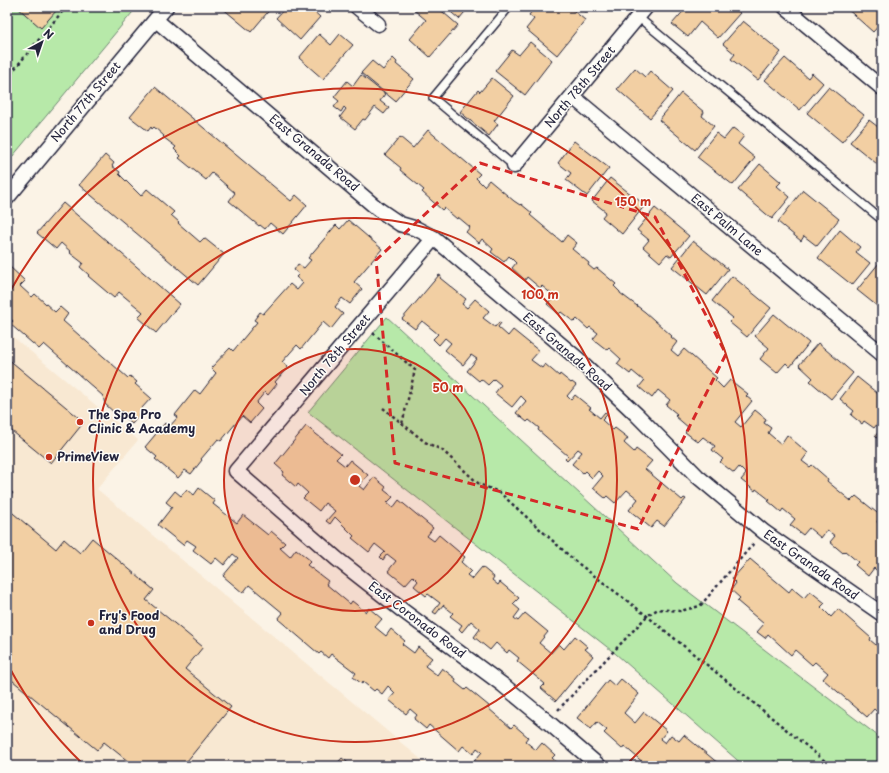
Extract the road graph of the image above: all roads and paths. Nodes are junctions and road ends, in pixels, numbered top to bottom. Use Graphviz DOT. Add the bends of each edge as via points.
graph roads {
  1 [pos="66,7"];
  2 [pos="166,7"];
  3 [pos="358,7"];
  4 [pos="508,7"];
  5 [pos="785,7"];
  6 [pos="642,12"];
  7 [pos="156,20"];
  8 [pos="378,24"];
  9 [pos="7,78"];
  10 [pos="882,88"];
  11 [pos="572,96"];
  12 [pos="514,166"];
  13 [pos="7,198"];
  14 [pos="882,220"];
  15 [pos="434,238"];
  16 [pos="372,333"];
  17 [pos="882,354"];
  18 [pos="383,408"];
  19 [pos="402,424"];
  20 [pos="236,471"];
  21 [pos="755,543"];
  22 [pos="882,614"];
  23 [pos="647,616"];
  24 [pos="558,710"];
  25 [pos="599,766"];
  26 [pos="831,766"];
  1 -- 9 [label="path"];
  2 -- 7 [label="street, North 77th Street"];
  3 -- 8 [label="street"];
  4 -- 12 [label="lane" via="433,98"];
  5 -- 10 [label="street"];
  6 -- 11 [label="street, North 78th Street"];
  6 -- 14 [label="lane"];
  7 -- 13 [label="street, North 77th Street"];
  7 -- 15 [label="street, East Granada Road" via="378,208 400,224"];
  11 -- 12 [label="street, North 78th Street"];
  11 -- 17 [label="street, East Palm Lane"];
  15 -- 20 [label="street, North 78th Street"];
  15 -- 22 [label="street, East Granada Road" via="578,359 697,476 764,532"];
  16 -- 19 [label="path" via="415,370"];
  18 -- 19 [label="path"];
  19 -- 23 [label="path" via="425,442 442,450 479,484 499,492 575,561"];
  20 -- 25 [label="street, East Coronado Road" via="337,559 503,685"];
  21 -- 23 [label="path" via="700,606 680,611 658,609"];
  23 -- 24 [label="path"];
  23 -- 26 [label="path"];
}
